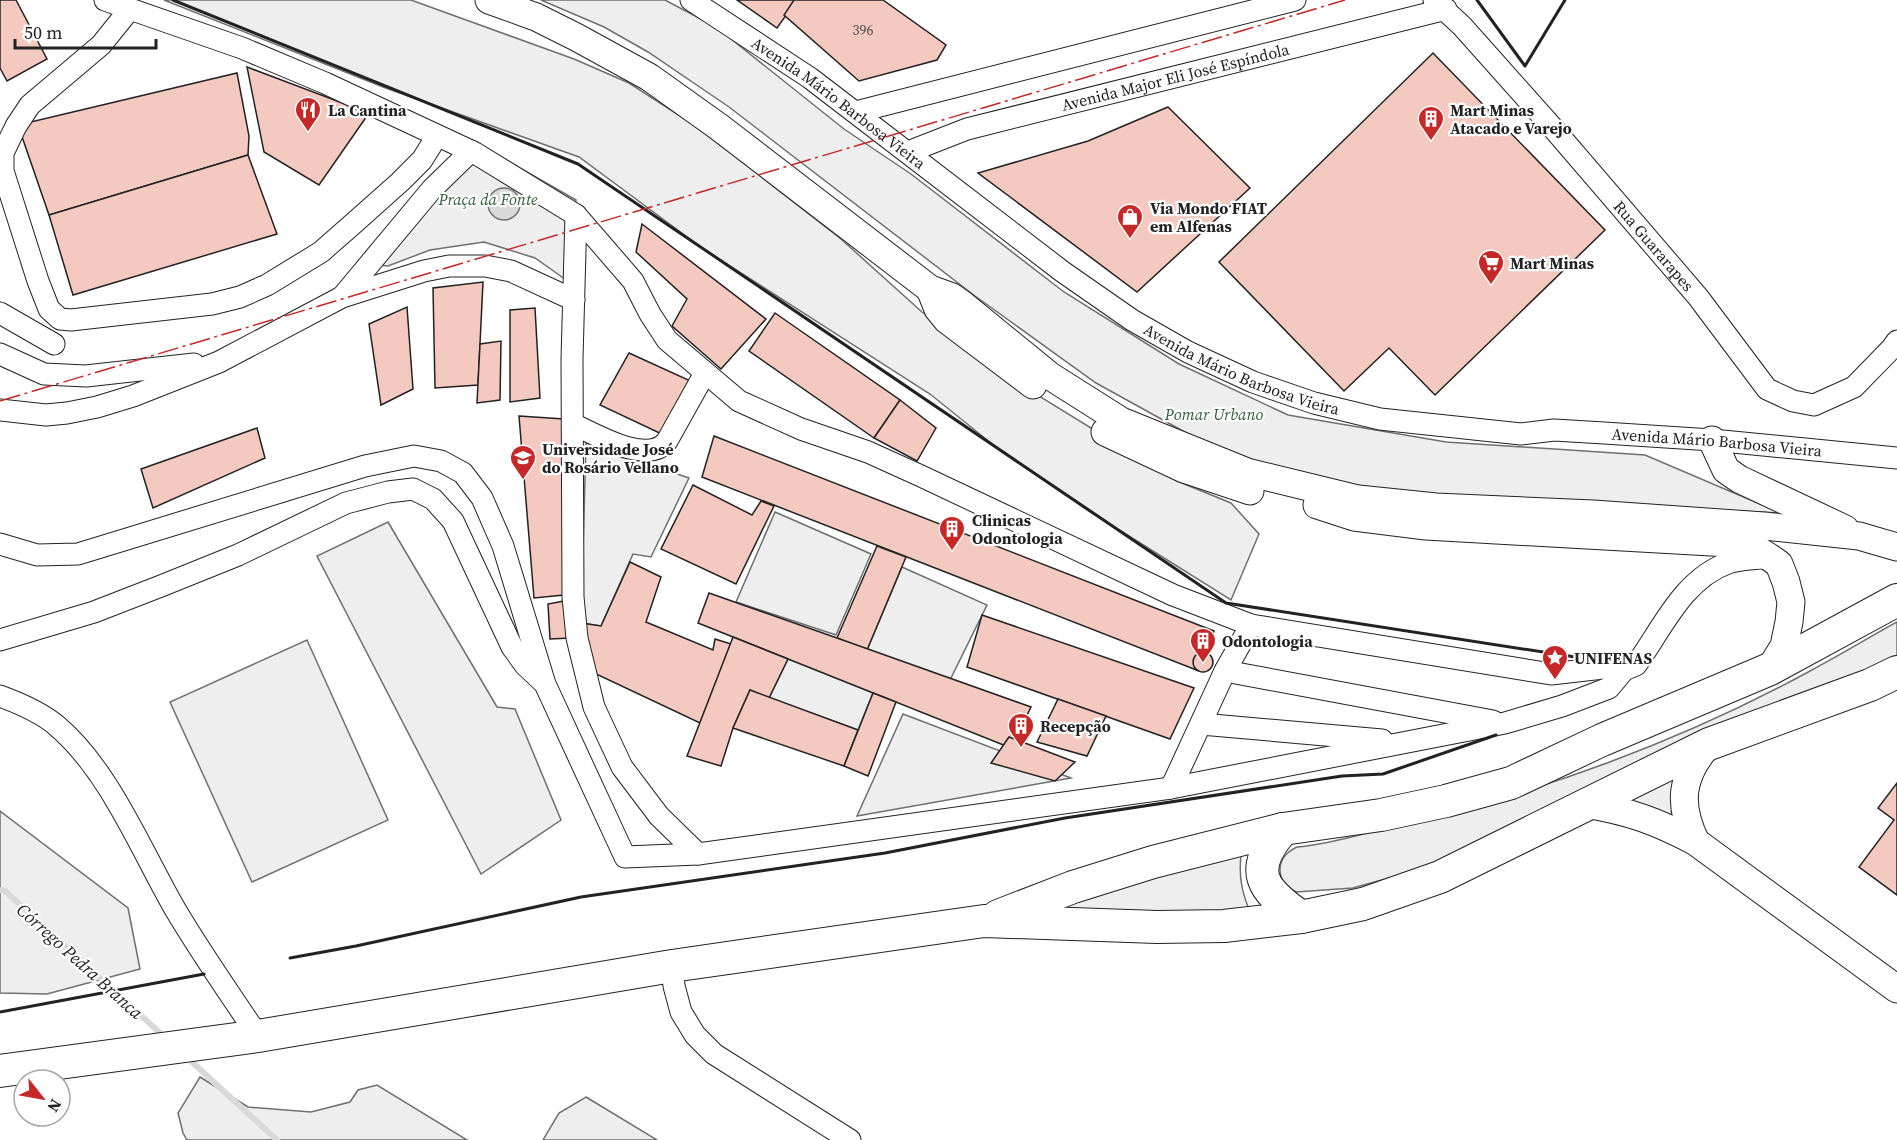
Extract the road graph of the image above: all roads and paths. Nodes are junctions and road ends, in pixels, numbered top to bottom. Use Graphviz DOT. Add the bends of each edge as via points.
graph roads {
  1 [pos="105,0"];
  2 [pos="489,0"];
  3 [pos="691,0"];
  4 [pos="1295,0"];
  5 [pos="1440,5"];
  6 [pos="130,9"];
  7 [pos="856,112"];
  8 [pos="437,136"];
  9 [pos="1,151"];
  10 [pos="471,151"];
  11 [pos="908,152"];
  12 [pos="576,215"];
  13 [pos="930,289"];
  14 [pos="342,297"];
  15 [pos="574,300"];
  16 [pos="0,313"];
  17 [pos="60,318"];
  18 [pos="54,344"];
  19 [pos="1896,347"];
  20 [pos="0,354"];
  21 [pos="219,362"];
  22 [pos="705,373"];
  23 [pos="45,374"];
  24 [pos="0,410"];
  25 [pos="573,424"];
  26 [pos="1712,440"];
  27 [pos="1897,458"];
  28 [pos="1859,536"];
  29 [pos="0,544"];
  30 [pos="1897,547"];
  31 [pos="1769,557"];
  32 [pos="1897,600"];
  33 [pos="1251,625"];
  34 [pos="0,640"];
  35 [pos="1770,669"];
  36 [pos="1624,670"];
  37 [pos="1225,671"];
  38 [pos="1888,681"];
  39 [pos="545,684"];
  40 [pos="0,696"];
  41 [pos="1505,723"];
  42 [pos="1201,724"];
  43 [pos="1409,742"];
  44 [pos="1709,744"];
  45 [pos="1171,788"];
  46 [pos="1586,804"];
  47 [pos="1283,830"];
  48 [pos="1696,842"];
  49 [pos="698,854"];
  50 [pos="1301,917"];
  51 [pos="984,921"];
  52 [pos="672,966"];
  53 [pos="1897,989"];
  54 [pos="258,1036"];
  55 [pos="0,1071"];
  56 [pos="850,1140"];
  1 -- 6 [label="street"];
  2 -- 13 [label="main road" via="546,22 649,77"];
  3 -- 7 [label="street, Avenida Mário Barbosa Vieira"];
  4 -- 7 [label="street"];
  5 -- 11 [label="street, Avenida Major Eli José Espíndola" via="967,129"];
  5 -- 19 [label="street, Rua Guararapes" via="1552,127 1698,297 1767,389 1814,405 1854,387"];
  6 -- 8 [label="street" via="242,48"];
  6 -- 9 [label="street" via="101,45 30,105"];
  7 -- 11 [label="street, Avenida Mário Barbosa Vieira"];
  8 -- 10 [label="street"];
  8 -- 17 [label="street" via="422,160 377,203 321,252 267,285 212,304 71,320"];
  9 -- 17 [label="street" via="3,171 38,281 49,309"];
  10 -- 12 [label="street"];
  10 -- 14 [label="street" via="425,198"];
  11 -- 26 [label="street, Avenida Mário Barbosa Vieira" via="1132,320 1253,382 1314,403 1380,419 1521,434 1554,430"];
  12 -- 15 [label="street"];
  12 -- 22 [label="street" via="633,281 667,340"];
  13 -- 28 [label="main road" via="952,297 1050,376 1121,421 1247,472 1358,498 1436,507 1593,514"];
  13 -- 31 [label="main road" via="947,320 1104,431 1184,469 1248,491 1354,517 1426,526 1729,543 1753,547"];
  14 -- 15 [label="street" via="424,271 467,265 511,271"];
  14 -- 21 [label="street"];
  15 -- 25 [label="street"];
  16 -- 18 [label="street"];
  17 -- 18 [label="street"];
  18 -- 23 [label="street"];
  20 -- 23 [label="street"];
  21 -- 23 [label="street" via="86,376"];
  21 -- 24 [label="street" via="97,407 46,415"];
  22 -- 25 [label="street" via="658,449 625,446"];
  22 -- 33 [label="street" via="755,410 868,452 1173,595"];
  25 -- 49 [label="street" via="573,597 584,674 594,707 622,767 659,816"];
  26 -- 27 [label="street, Avenida Mário Barbosa Vieira"];
  26 -- 28 [label="main road" via="1726,470"];
  28 -- 30 [label="main road"];
  29 -- 39 [label="street" via="37,555 78,554 364,466 414,456 441,462 463,473 482,498 503,546"];
  31 -- 35 [label="main road" via="1779,564 1791,602 1784,646"];
  31 -- 36 [label="street" via="1729,563 1707,574 1688,590 1636,665"];
  32 -- 35 [label="highway"];
  33 -- 36 [label="street" via="1551,674 1612,667"];
  33 -- 37 [label="street"];
  34 -- 39 [label="street" via="94,612 161,586 238,555 346,503 414,489 433,499 453,521 512,647"];
  35 -- 47 [label="highway" via="1511,783 1381,815"];
  36 -- 41 [label="street" via="1609,688"];
  37 -- 41 [label="street"];
  37 -- 42 [label="street"];
  38 -- 44 [label="highway"];
  39 -- 49 [label="street" via="625,856"];
  40 -- 54 [label="street" via="56,725 86,756 120,808 176,911"];
  41 -- 43 [label="street"];
  42 -- 43 [label="street"];
  42 -- 45 [label="street"];
  43 -- 45 [label="street"];
  44 -- 46 [label="highway"];
  44 -- 48 [label="main road" via="1691,768 1684,798 1684,814"];
  45 -- 49 [label="street"];
  46 -- 48 [label="main road" via="1633,814"];
  46 -- 50 [label="highway" via="1440,877 1364,904"];
  47 -- 50 [label="highway" via="1269,845 1262,874 1267,889"];
  47 -- 51 [label="highway" via="1142,866"];
  48 -- 53 [label="main road"];
  50 -- 51 [label="highway" via="1224,926 1157,927"];
  51 -- 52 [label="highway"];
  52 -- 54 [label="highway"];
  52 -- 56 [label="street" via="681,1012 694,1035 714,1054"];
  54 -- 55 [label="highway"];
}
